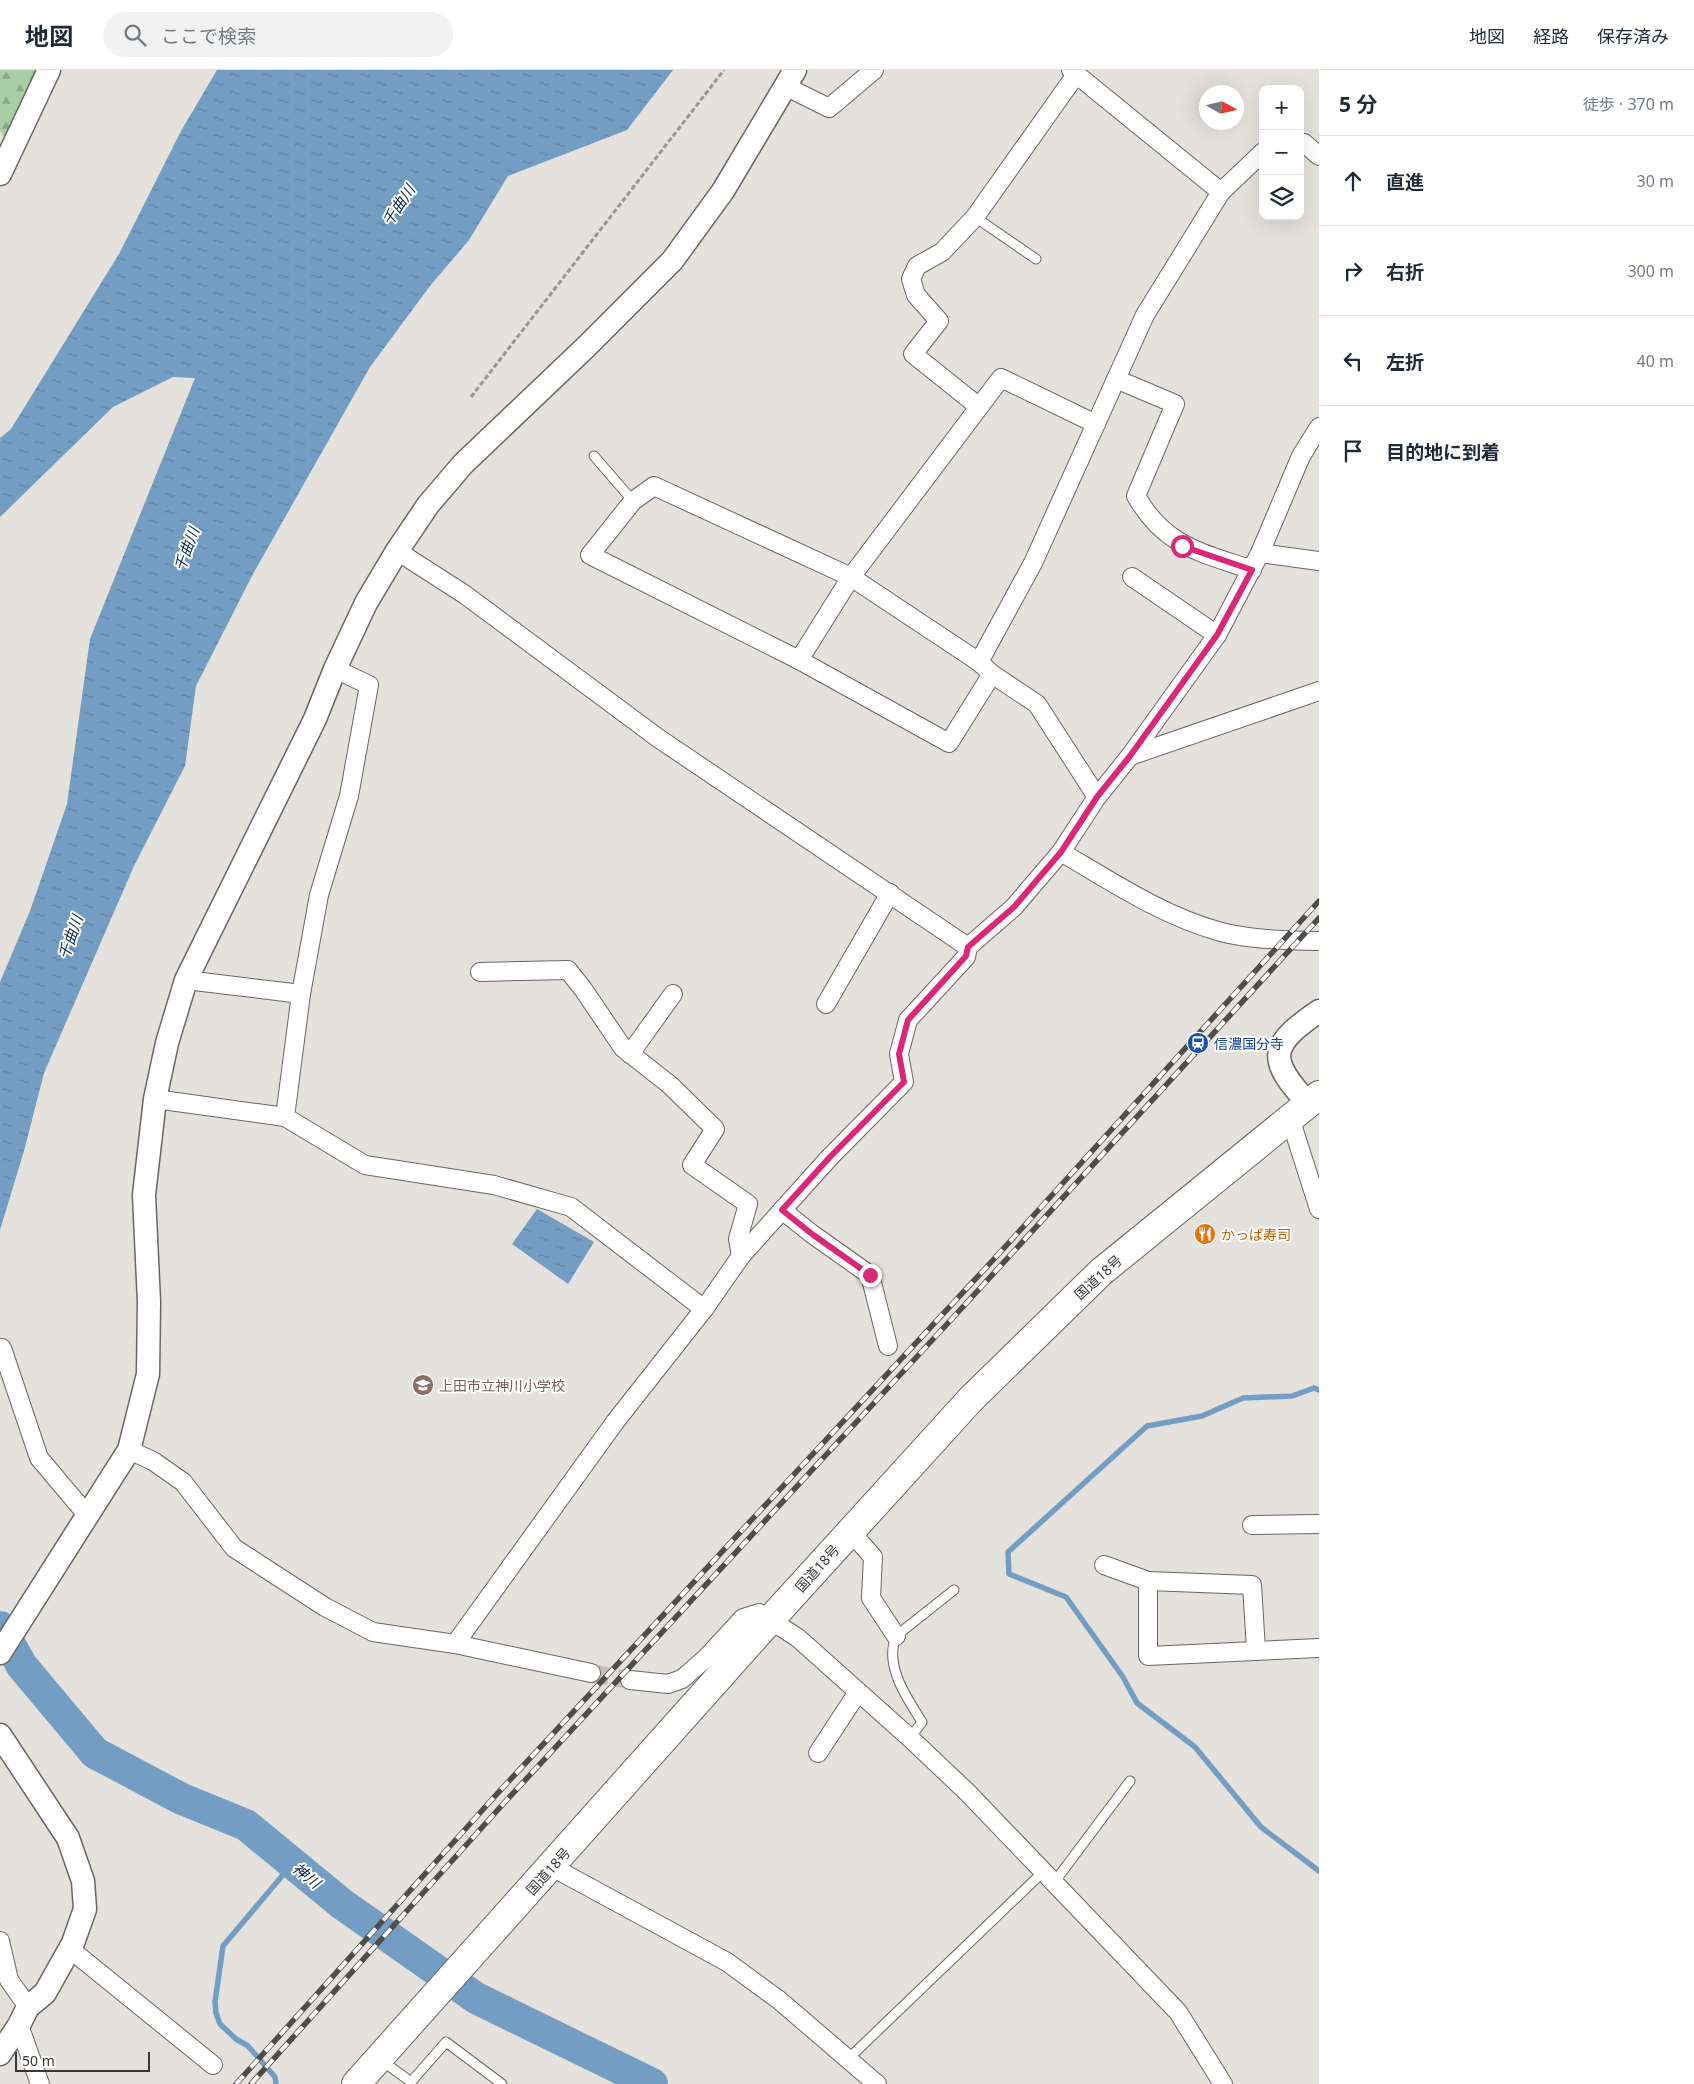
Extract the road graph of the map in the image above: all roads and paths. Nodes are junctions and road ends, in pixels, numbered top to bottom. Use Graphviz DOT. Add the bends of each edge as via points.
graph roads {
  1 [pos="49,70"];
  2 [pos="724,70"];
  3 [pos="874,70"];
  4 [pos="1073,73"];
  5 [pos="790,78"];
  6 [pos="1304,143"];
  7 [pos="1259,156"];
  8 [pos="1319,156"];
  9 [pos="0,174"];
  10 [pos="1220,192"];
  11 [pos="975,217"];
  12 [pos="1036,259"];
  13 [pos="1116,379"];
  14 [pos="471,397"];
  15 [pos="978,406"];
  16 [pos="1096,424"];
  17 [pos="1319,427"];
  18 [pos="594,456"];
  19 [pos="634,501"];
  20 [pos="397,551"];
  21 [pos="1260,553"];
  22 [pos="1319,561"];
  23 [pos="1252,570"];
  24 [pos="1132,577"];
  25 [pos="851,578"];
  26 [pos="1217,635"];
  27 [pos="799,660"];
  28 [pos="979,662"];
  29 [pos="335,669"];
  30 [pos="992,674"];
  31 [pos="1319,691"];
  32 [pos="1130,756"];
  33 [pos="1097,797"];
  34 [pos="1061,852"];
  35 [pos="890,893"];
  36 [pos="1319,941"];
  37 [pos="968,947"];
  38 [pos="480,972"];
  39 [pos="186,980"];
  40 [pos="301,994"];
  41 [pos="673,994"];
  42 [pos="826,1004"];
  43 [pos="1319,1011"];
  44 [pos="630,1054"];
  45 [pos="155,1099"];
  46 [pos="1306,1105"];
  47 [pos="285,1116"];
  48 [pos="782,1210"];
  49 [pos="1319,1210"];
  50 [pos="742,1256"];
  51 [pos="704,1309"];
  52 [pos="888,1346"];
  53 [pos="2,1348"];
  54 [pos="129,1450"];
  55 [pos="87,1517"];
  56 [pos="1319,1524"];
  57 [pos="1252,1525"];
  58 [pos="850,1532"];
  59 [pos="1104,1566"];
  60 [pos="1148,1581"];
  61 [pos="954,1590"];
  62 [pos="771,1619"];
  63 [pos="896,1636"];
  64 [pos="455,1644"];
  65 [pos="1319,1648"];
  66 [pos="1256,1650"];
  67 [pos="0,1653"];
  68 [pos="591,1673"];
  69 [pos="630,1680"];
  70 [pos="858,1692"];
  71 [pos="910,1738"];
  72 [pos="1,1742"];
  73 [pos="818,1753"];
  74 [pos="1130,1782"];
  75 [pos="546,1874"];
  76 [pos="1048,1878"];
  77 [pos="0,1941"];
  78 [pos="70,1949"];
  79 [pos="24,2016"];
  80 [pos="383,2053"];
  81 [pos="0,2054"];
  82 [pos="847,2060"];
  83 [pos="213,2065"];
  84 [pos="491,2081"];
  85 [pos="40,2084"];
  86 [pos="356,2084"];
  87 [pos="502,2084"];
  88 [pos="877,2084"];
  89 [pos="1223,2084"];
  1 -- 9 [label="street"];
  2 -- 14 [label="path"];
  3 -- 5 [label="street" via="829,108"];
  4 -- 10 [label="street"];
  4 -- 11 [label="street"];
  5 -- 20 [label="street" via="723,192 672,261 463,464 428,505"];
  6 -- 8 [label="street"];
  7 -- 10 [label="street"];
  10 -- 13 [label="street" via="1145,314"];
  11 -- 12 [label="lane"];
  11 -- 15 [label="street" via="942,252 917,266 911,279 916,295 938,321 913,354"];
  13 -- 16 [label="street"];
  13 -- 23 [label="street" via="1175,404 1136,496 1148,518 1182,546"];
  15 -- 16 [label="street" via="1001,378"];
  15 -- 25 [label="street"];
  16 -- 28 [label="street" via="1034,563"];
  17 -- 21 [label="street" via="1301,456"];
  18 -- 19 [label="lane"];
  19 -- 25 [label="street" via="654,486"];
  19 -- 27 [label="street" via="590,555"];
  20 -- 29 [label="street" via="366,603"];
  20 -- 35 [label="street" via="464,594 658,738"];
  21 -- 22 [label="street"];
  21 -- 23 [label="street"];
  23 -- 26 [label="street"];
  24 -- 26 [label="street"];
  25 -- 27 [label="street"];
  25 -- 28 [label="street"];
  26 -- 32 [label="street"];
  27 -- 30 [label="street" via="949,743"];
  28 -- 30 [label="street"];
  29 -- 39 [label="street" via="316,719"];
  29 -- 40 [label="street" via="369,685 349,796 319,895"];
  30 -- 33 [label="street" via="1037,704"];
  31 -- 32 [label="street"];
  32 -- 33 [label="street"];
  33 -- 34 [label="street"];
  34 -- 36 [label="street" via="1136,896 1176,916 1221,932 1258,938"];
  34 -- 37 [label="street" via="1014,907"];
  35 -- 37 [label="street"];
  35 -- 42 [label="street"];
  37 -- 48 [label="street" via="966,956 908,1020 899,1054 904,1082"];
  38 -- 44 [label="street" via="568,970"];
  39 -- 40 [label="street"];
  39 -- 45 [label="street"];
  40 -- 47 [label="street"];
  41 -- 44 [label="street"];
  43 -- 46 [label="street" via="1286,1036 1278,1053 1287,1080"];
  44 -- 50 [label="street" via="670,1085 715,1129 692,1165 748,1204 738,1239"];
  45 -- 47 [label="street"];
  45 -- 54 [label="street" via="144,1195 149,1302 148,1374"];
  46 -- 49 [label="street"];
  46 -- 58 [label="highway, 国道18号" via="1102,1272 971,1399"];
  47 -- 51 [label="street" via="365,1165 494,1185 571,1207"];
  48 -- 50 [label="street"];
  48 -- 52 [label="street" via="870,1275"];
  50 -- 51 [label="street"];
  51 -- 64 [label="street" via="615,1422"];
  53 -- 55 [label="street" via="39,1458"];
  54 -- 55 [label="street"];
  54 -- 64 [label="street" via="153,1461 183,1482 234,1548 325,1607 373,1632"];
  55 -- 67 [label="street"];
  56 -- 57 [label="street"];
  58 -- 62 [label="highway, 国道18号"];
  58 -- 63 [label="street" via="873,1557 871,1598"];
  59 -- 60 [label="street"];
  60 -- 66 [label="street" via="1252,1585"];
  60 -- 66 [label="street" via="1148,1656"];
  61 -- 63 [label="lane"];
  62 -- 69 [label="street" via="759,1612 743,1618 706,1658 682,1678 668,1684"];
  62 -- 70 [label="street" via="798,1638"];
  62 -- 75 [label="highway, 国道18号"];
  63 -- 71 [label="lane" via="894,1667 905,1695 922,1722"];
  64 -- 68 [label="street"];
  65 -- 66 [label="street"];
  70 -- 71 [label="street"];
  70 -- 73 [label="street"];
  71 -- 76 [label="street"];
  72 -- 78 [label="street" via="68,1838 83,1881 85,1909"];
  74 -- 76 [label="lane"];
  75 -- 80 [label="highway, 国道18号"];
  75 -- 82 [label="street" via="727,1962 779,2000"];
  76 -- 82 [label="lane"];
  76 -- 89 [label="street" via="1178,2012"];
  77 -- 79 [label="street" via="9,1980"];
  78 -- 79 [label="street" via="46,1993"];
  78 -- 83 [label="street"];
  79 -- 81 [label="street"];
  79 -- 85 [label="street"];
  80 -- 84 [label="lane" via="411,2082 446,2042"];
  80 -- 86 [label="highway, 国道18号"];
  82 -- 88 [label="street"];
  84 -- 87 [label="lane"];
}
